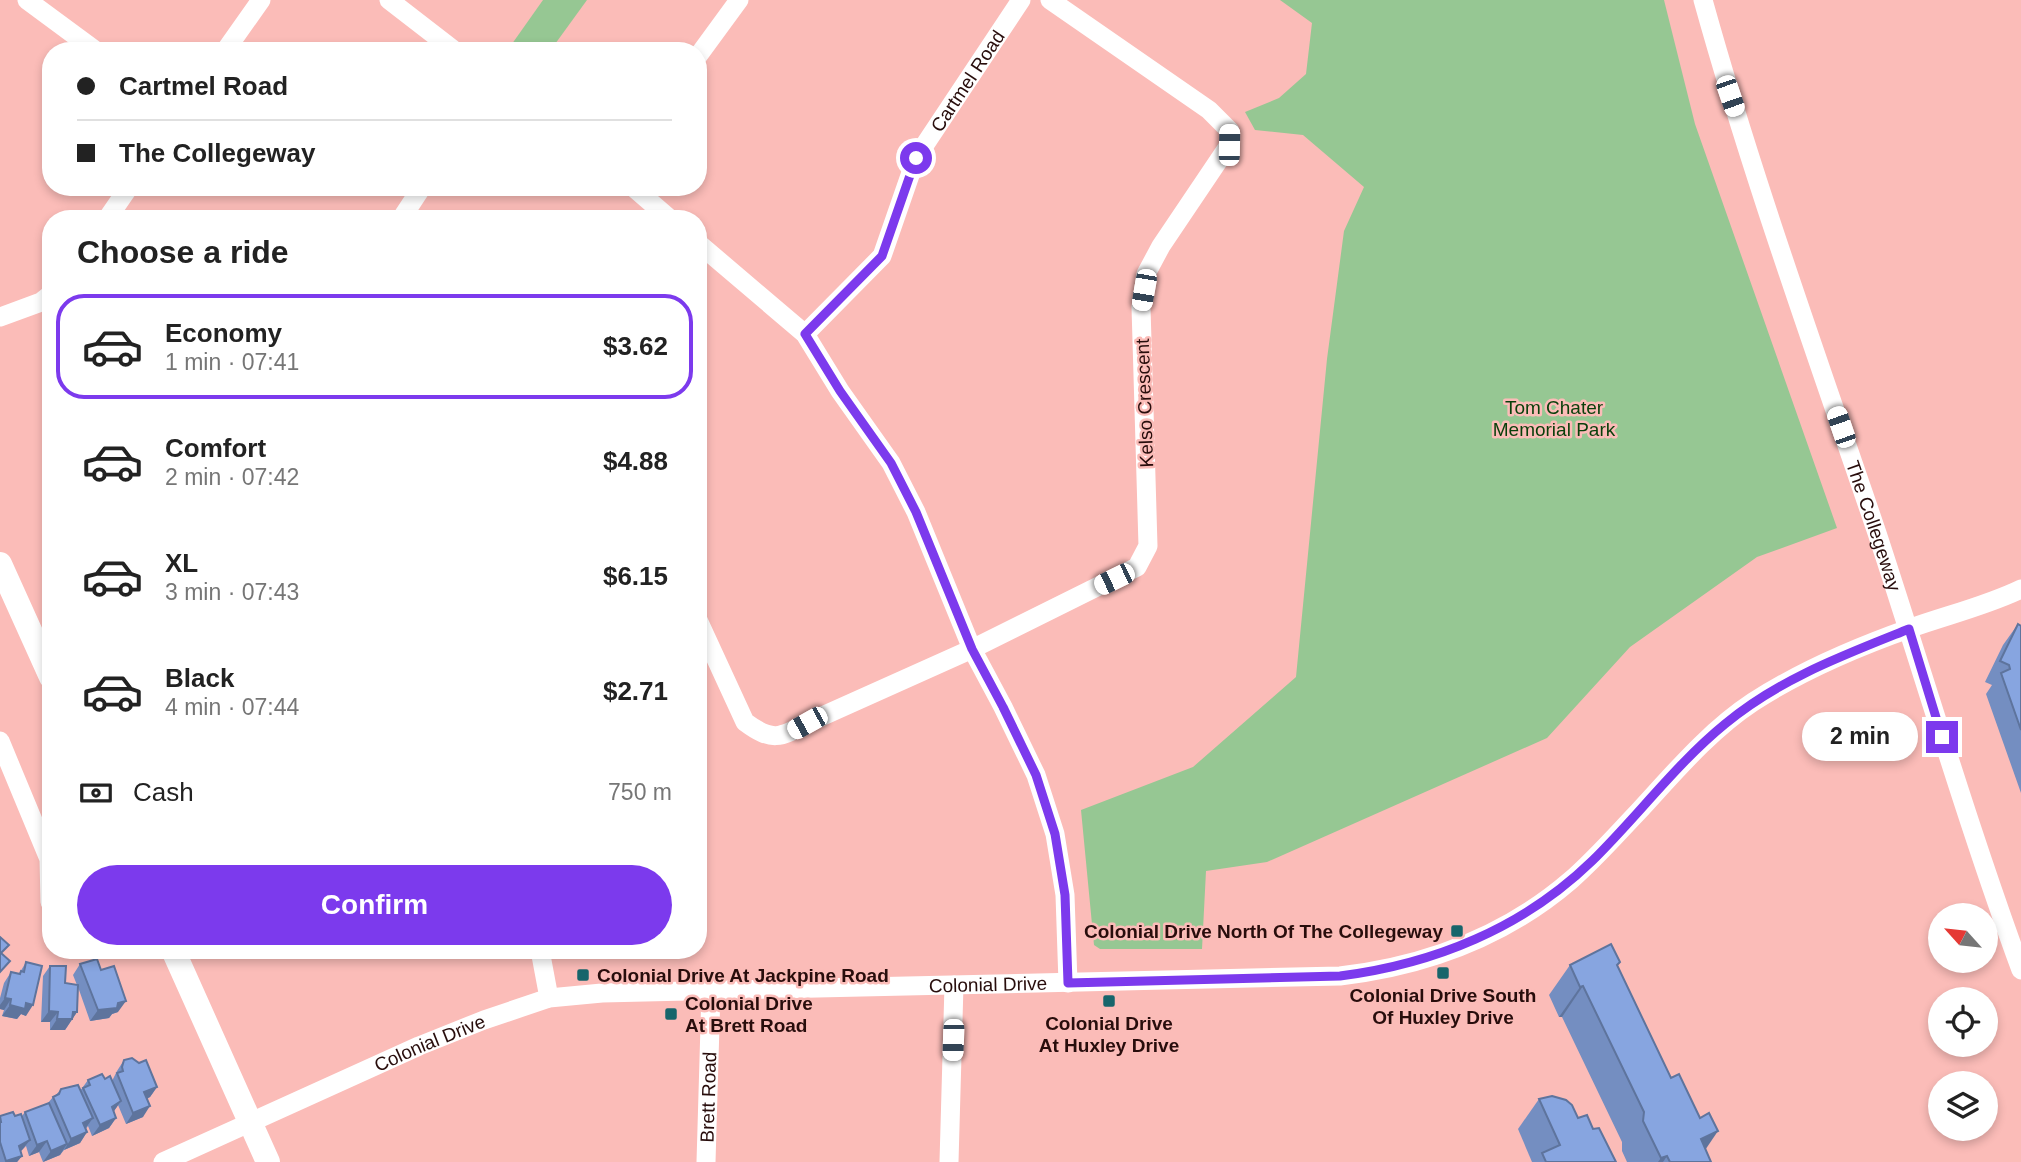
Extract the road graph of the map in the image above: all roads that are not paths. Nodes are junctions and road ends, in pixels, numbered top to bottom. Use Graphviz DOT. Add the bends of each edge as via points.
graph roads {
  1 [pos="27,0"];
  2 [pos="261,0"];
  3 [pos="389,0"];
  4 [pos="739,0"];
  5 [pos="1021,0"];
  6 [pos="1050,0"];
  7 [pos="1703,0"];
  8 [pos="84,42"];
  9 [pos="231,42"];
  10 [pos="443,42"];
  11 [pos="707,44"];
  12 [pos="644,196"];
  13 [pos="660,210"];
  14 [pos="707,251"];
  15 [pos="42,301"];
  16 [pos="0,317"];
  17 [pos="805,334"];
  18 [pos="0,564"];
  19 [pos="2021,589"];
  20 [pos="1909,629"];
  21 [pos="707,640"];
  22 [pos="972,649"];
  23 [pos="42,657"];
  24 [pos="0,741"];
  25 [pos="42,842"];
  26 [pos="177,959"];
  27 [pos="542,959"];
  28 [pos="2021,970"];
  29 [pos="1068,983"];
  30 [pos="954,985"];
  31 [pos="711,991"];
  32 [pos="550,998"];
  33 [pos="250,1123"];
  34 [pos="163,1162"];
  35 [pos="268,1162"];
  36 [pos="706,1162"];
  37 [pos="950,1162"];
  1 -- 8 [label="street"];
  2 -- 9 [label="street"];
  3 -- 10 [label="street"];
  4 -- 11 [label="street"];
  5 -- 17 [label="street, Cartmel Road" via="916,158 882,256"];
  6 -- 22 [label="street, Kelso Crescent" via="1209,110 1230,131 1229,145 1146,274 1141,307 1148,546 1143,556 1137,567"];
  7 -- 20 [label="street, The Collegeway" via="1730,96"];
  12 -- 13 [label="street"];
  14 -- 17 [label="street"];
  15 -- 16 [label="street"];
  17 -- 22 [label="street" via="891,463"];
  18 -- 23 [label="main road"];
  19 -- 20 [label="street, Colonial Drive"];
  20 -- 28 [label="street, The Collegeway" via="1983,866"];
  20 -- 29 [label="street, Colonial Drive" via="1808,671 1750,704 1699,746 1569,881 1494,932 1454,949 1413,963 1340,976"];
  21 -- 22 [label="street, Kelso Crescent" via="745,722 760,733 782,736"];
  22 -- 29 [label="street" via="1036,775 1055,834 1065,895"];
  24 -- 25 [label="street"];
  26 -- 33 [label="main road"];
  27 -- 32 [label="street"];
  29 -- 30 [label="street, Colonial Drive"];
  30 -- 31 [label="street, Colonial Drive"];
  30 -- 37 [label="street"];
  31 -- 32 [label="street, Colonial Drive"];
  31 -- 36 [label="street, Brett Road"];
  32 -- 33 [label="street, Colonial Drive" via="430,1042"];
  33 -- 34 [label="street, Colonial Drive"];
  33 -- 35 [label="main road"];
}
